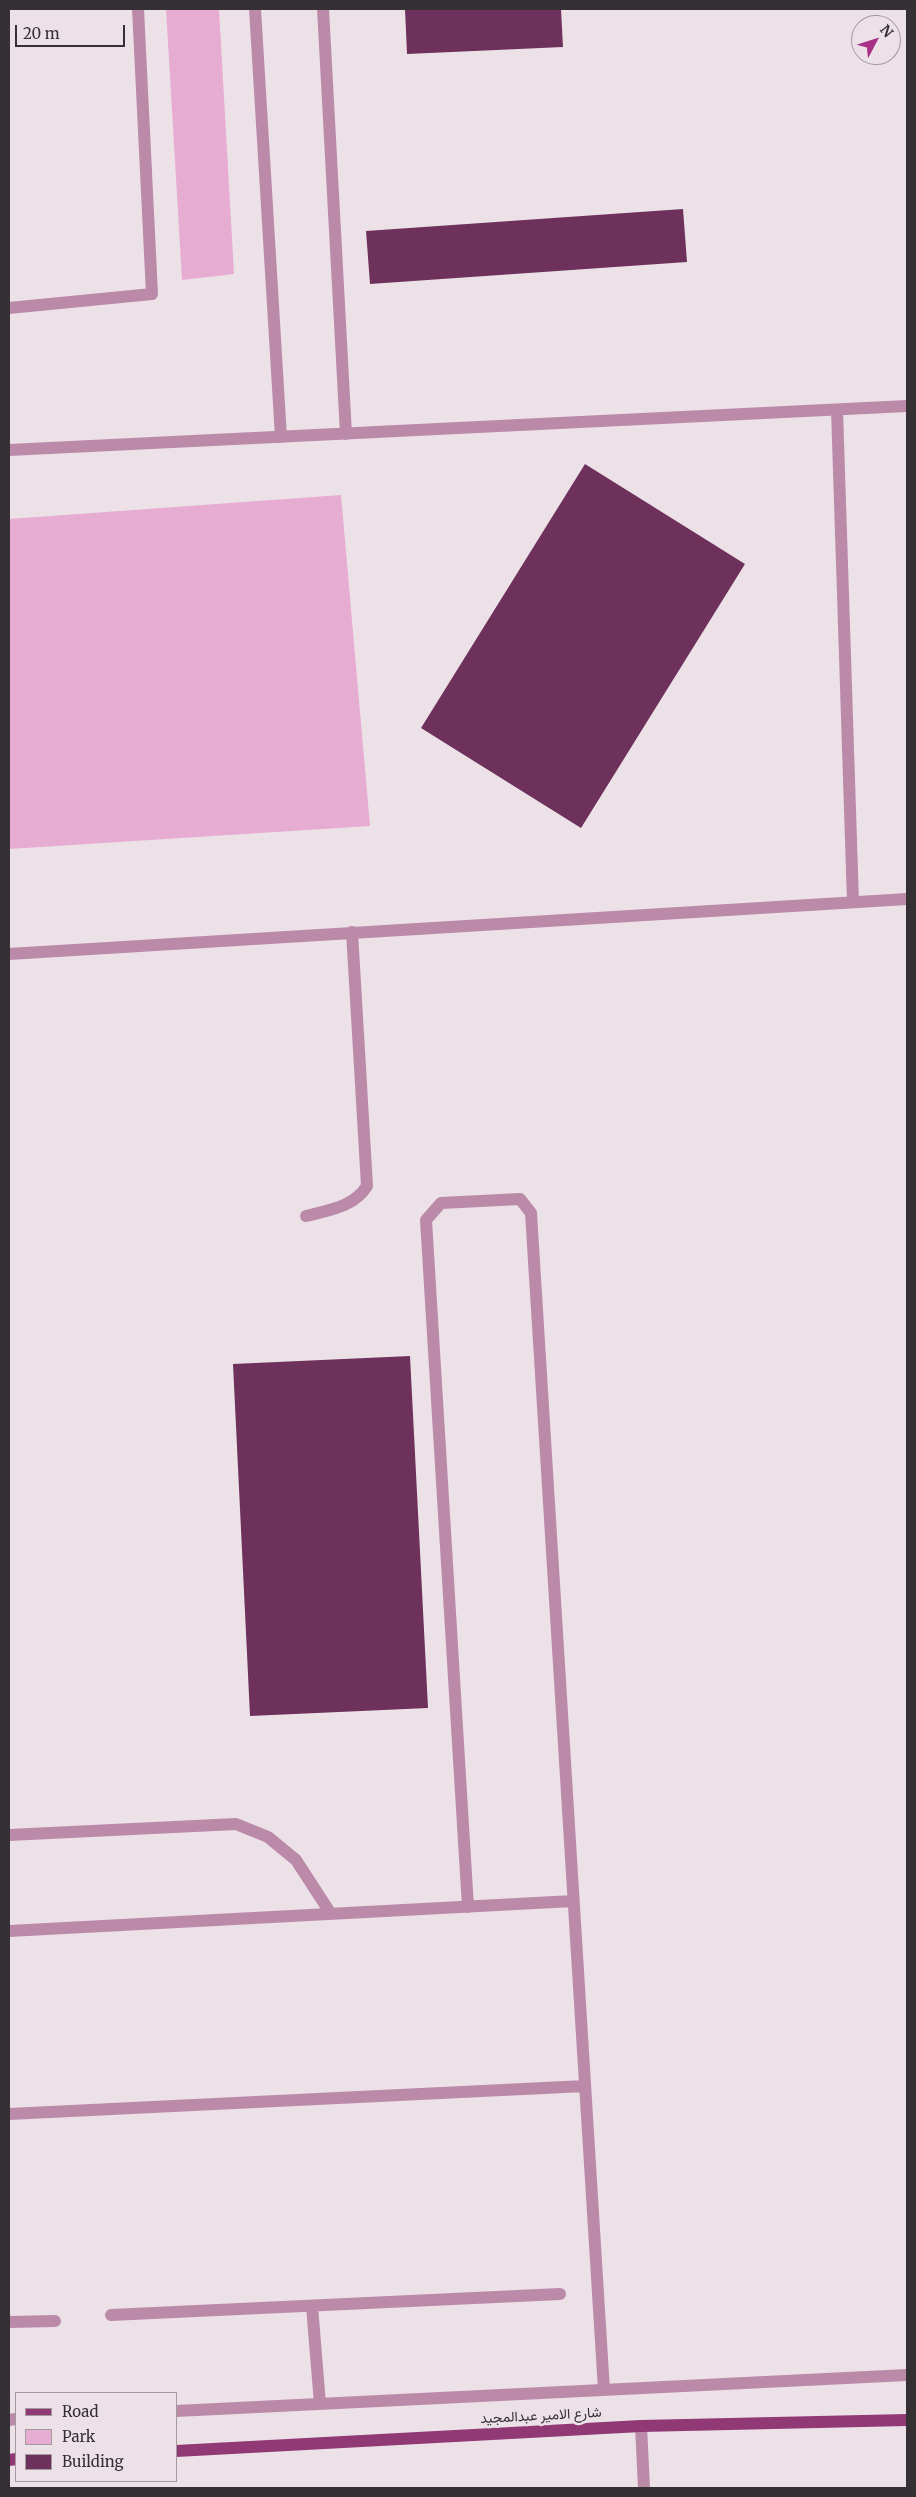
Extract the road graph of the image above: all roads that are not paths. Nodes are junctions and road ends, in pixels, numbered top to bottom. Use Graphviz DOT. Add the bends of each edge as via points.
graph roads {
  1 [pos="138,9"];
  2 [pos="254,9"];
  3 [pos="323,9"];
  4 [pos="9,308"];
  5 [pos="907,406"];
  6 [pos="837,410"];
  7 [pos="346,434"];
  8 [pos="281,437"];
  9 [pos="9,450"];
  10 [pos="907,899"];
  11 [pos="853,902"];
  12 [pos="352,932"];
  13 [pos="9,954"];
  14 [pos="306,1216"];
  15 [pos="9,1835"];
  16 [pos="574,1902"];
  17 [pos="468,1907"];
  18 [pos="331,1914"];
  19 [pos="9,1931"];
  20 [pos="585,2086"];
  21 [pos="9,2114"];
  22 [pos="560,2294"];
  23 [pos="312,2306"];
  24 [pos="111,2315"];
  25 [pos="55,2321"];
  26 [pos="9,2322"];
  27 [pos="907,2374"];
  28 [pos="604,2390"];
  29 [pos="320,2404"];
  30 [pos="178,2411"];
  31 [pos="907,2420"];
  32 [pos="640,2426"];
  33 [pos="178,2451"];
  34 [pos="644,2488"];
  1 -- 4 [label="street" via="152,294"];
  2 -- 8 [label="street"];
  3 -- 7 [label="street"];
  5 -- 6 [label="street"];
  6 -- 7 [label="street"];
  6 -- 11 [label="street"];
  7 -- 8 [label="street"];
  8 -- 9 [label="street"];
  10 -- 11 [label="street"];
  11 -- 12 [label="street"];
  12 -- 13 [label="street"];
  12 -- 14 [label="street" via="367,1186 360,1197 350,1203"];
  15 -- 18 [label="street" via="236,1824 268,1837 296,1860"];
  16 -- 17 [label="street"];
  16 -- 17 [label="street" via="531,1213 520,1199 441,1202 426,1220"];
  16 -- 20 [label="street"];
  17 -- 18 [label="street"];
  18 -- 19 [label="street"];
  20 -- 21 [label="street"];
  20 -- 28 [label="street"];
  22 -- 23 [label="street"];
  23 -- 24 [label="street"];
  23 -- 29 [label="street"];
  25 -- 26 [label="street"];
  27 -- 28 [label="street"];
  28 -- 29 [label="street"];
  29 -- 30 [label="street"];
  31 -- 32 [label="main road, شارع الامير عبدالمجيد"];
  32 -- 33 [label="main road, شارع الامير عبدالمجيد"];
  32 -- 34 [label="street"];
}
